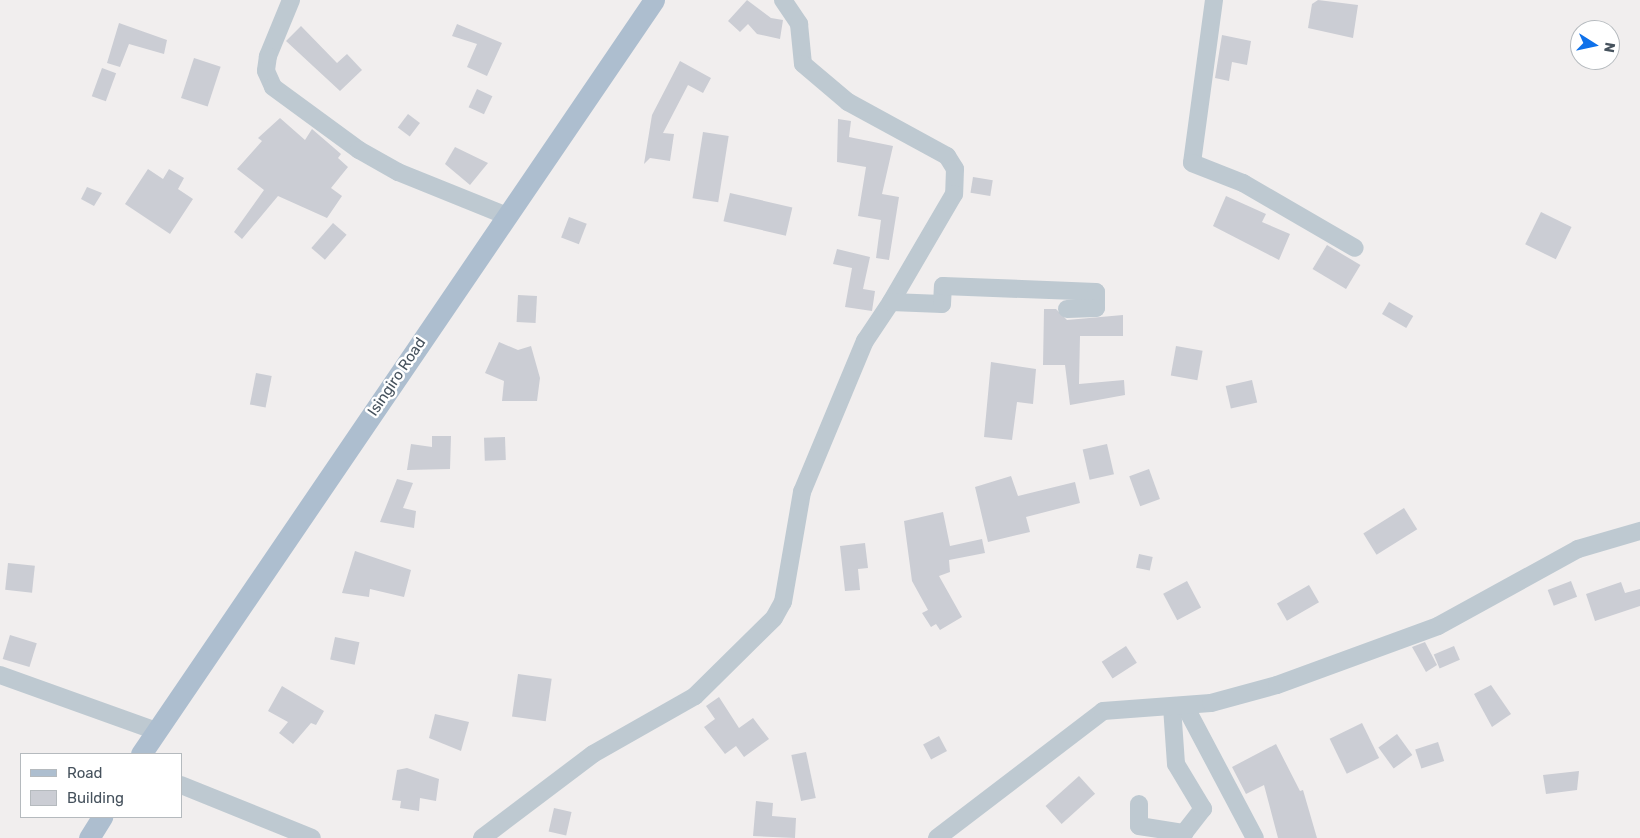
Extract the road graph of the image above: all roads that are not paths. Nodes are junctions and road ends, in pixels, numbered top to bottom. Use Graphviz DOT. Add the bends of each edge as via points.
graph roads {
  1 [pos="291,0"];
  2 [pos="654,0"];
  3 [pos="783,0"];
  4 [pos="1214,0"];
  5 [pos="507,216"];
  6 [pos="1355,248"];
  7 [pos="891,302"];
  8 [pos="1066,309"];
  9 [pos="1640,530"];
  10 [pos="0,675"];
  11 [pos="1179,706"];
  12 [pos="156,731"];
  13 [pos="142,753"];
  14 [pos="182,785"];
  15 [pos="1138,804"];
  16 [pos="101,818"];
  17 [pos="89,838"];
  18 [pos="312,838"];
  19 [pos="482,838"];
  20 [pos="937,838"];
  21 [pos="1255,838"];
  1 -- 5 [label="street" via="268,56 266,71 273,87 367,155"];
  2 -- 5 [label="main road, Isingiro Road"];
  3 -- 7 [label="street" via="799,24 803,64 848,102 947,156 955,169 954,194"];
  4 -- 6 [label="street" via="1192,163 1243,183"];
  5 -- 12 [label="main road, Isingiro Road"];
  7 -- 8 [label="street" via="942,304 943,286 1096,292 1096,308"];
  7 -- 19 [label="street" via="865,341 802,492 783,602 774,618 695,696 593,754"];
  9 -- 11 [label="street" via="1578,549 1438,626 1379,650 1277,685"];
  10 -- 12 [label="street"];
  11 -- 15 [label="street" via="1176,764 1202,809 1184,833 1139,826"];
  11 -- 20 [label="street" via="1102,712"];
  11 -- 21 [label="street"];
  12 -- 13 [label="main road, Isingiro Road"];
  14 -- 18 [label="street"];
  16 -- 17 [label="main road"];
}
